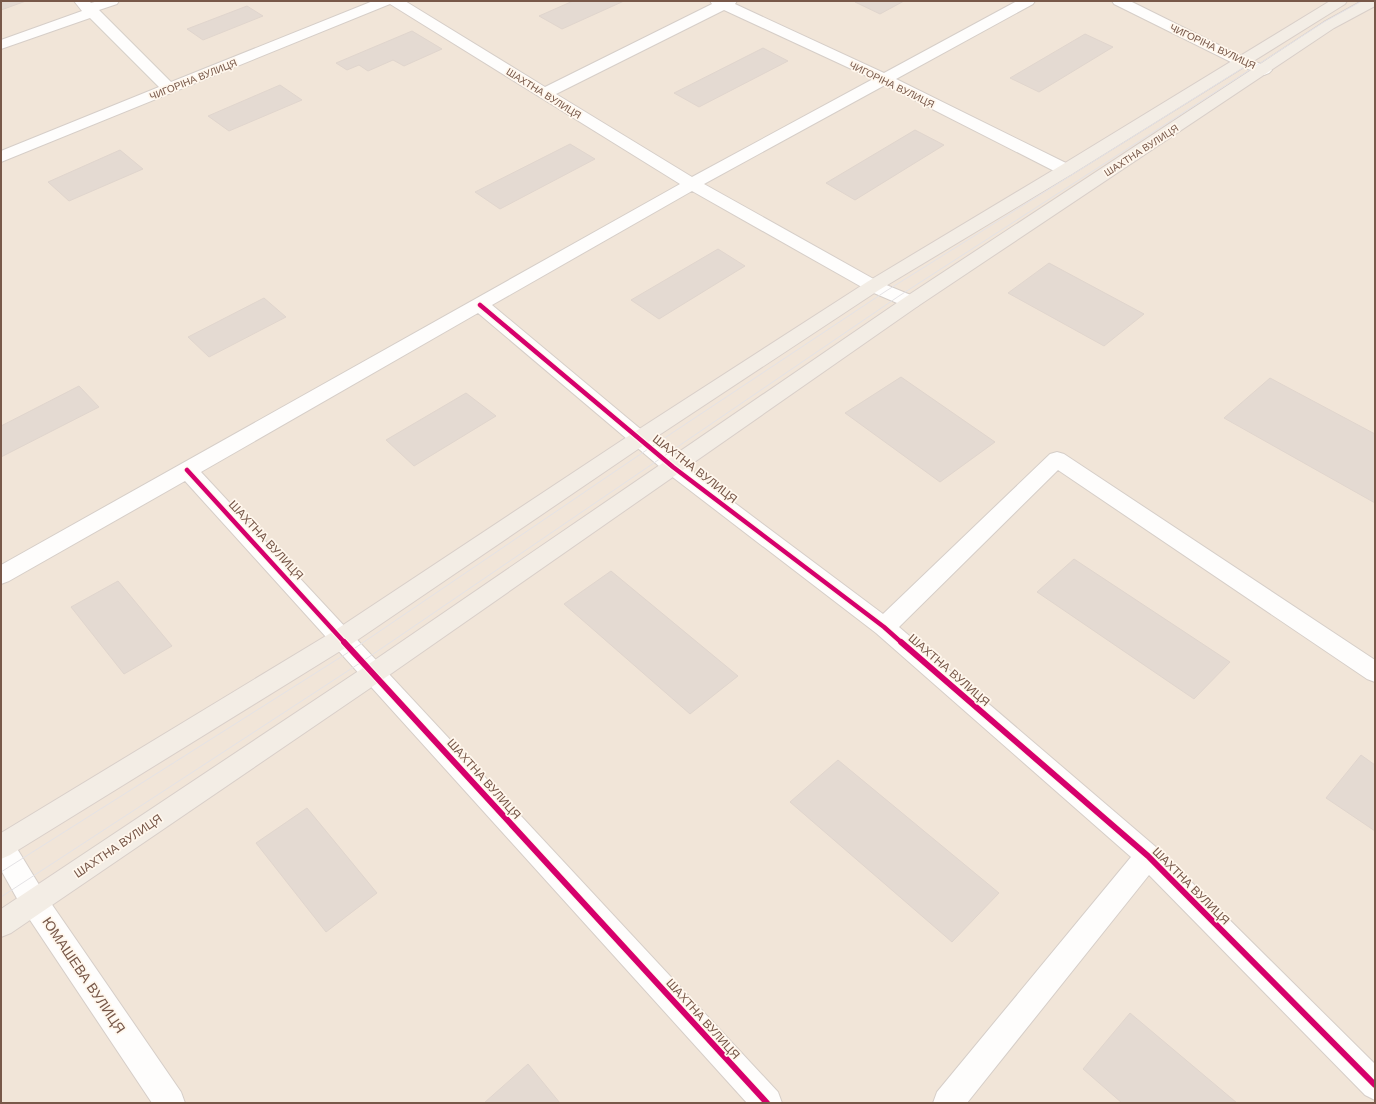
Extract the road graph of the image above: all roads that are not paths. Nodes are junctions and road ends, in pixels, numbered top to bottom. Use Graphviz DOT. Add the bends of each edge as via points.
graph roads {
  1 [pos="112,1"];
  2 [pos="385,1"];
  3 [pos="395,1"];
  4 [pos="1028,1"];
  5 [pos="1119,1"];
  6 [pos="1340,1"];
  7 [pos="1373,1"];
  8 [pos="723,2"];
  9 [pos="87,7"];
  10 [pos="1,45"];
  11 [pos="1242,62"];
  12 [pos="1264,70"];
  13 [pos="884,79"];
  14 [pos="169,89"];
  15 [pos="545,93"];
  16 [pos="1,157"];
  17 [pos="1066,170"];
  18 [pos="692,184"];
  19 [pos="873,286"];
  20 [pos="911,302"];
  21 [pos="480,305"];
  22 [pos="640,438"];
  23 [pos="673,466"];
  24 [pos="187,470"];
  25 [pos="1,575"];
  26 [pos="884,627"];
  27 [pos="342,638"];
  28 [pos="1375,672"];
  29 [pos="374,673"];
  30 [pos="1,846"];
  31 [pos="1148,856"];
  32 [pos="34,902"];
  33 [pos="1,924"];
  34 [pos="1375,1085"];
  35 [pos="170,1103"];
  36 [pos="767,1103"];
  37 [pos="948,1103"];
  1 -- 9 [label="street"];
  2 -- 14 [label="street, ЧИГОРІНА ВУЛИЦЯ"];
  3 -- 15 [label="street, ШАХТНА ВУЛИЦЯ"];
  4 -- 13 [label="street"];
  5 -- 11 [label="street, ЧИГОРІНА ВУЛИЦЯ"];
  6 -- 11 [label="main road, ШАХТНА ВУЛИЦЯ"];
  7 -- 12 [label="main road, ШАХТНА ВУЛИЦЯ" via="1329,25"];
  8 -- 13 [label="street, ЧИГОРІНА ВУЛИЦЯ"];
  8 -- 15 [label="street"];
  9 -- 10 [label="street"];
  9 -- 14 [label="street"];
  11 -- 12 [label="street, ЧИГОРІНА ВУЛИЦЯ"];
  11 -- 17 [label="main road, ШАХТНА ВУЛИЦЯ"];
  12 -- 20 [label="main road, ШАХТНА ВУЛИЦЯ"];
  13 -- 17 [label="street, ЧИГОРІНА ВУЛИЦЯ"];
  13 -- 18 [label="street"];
  14 -- 16 [label="street, ЧИГОРІНА ВУЛИЦЯ"];
  15 -- 18 [label="street, ШАХТНА ВУЛИЦЯ"];
  17 -- 19 [label="main road, ШАХТНА ВУЛИЦЯ"];
  18 -- 19 [label="street, ШАХТНА ВУЛИЦЯ"];
  18 -- 21 [label="street"];
  19 -- 20 [label="street, ШАХТНА ВУЛИЦЯ"];
  19 -- 22 [label="main road, ШАХТНА ВУЛИЦЯ"];
  20 -- 23 [label="main road, ШАХТНА ВУЛИЦЯ"];
  21 -- 22 [label="street, ШАХТНА ВУЛИЦЯ"];
  21 -- 24 [label="street"];
  22 -- 23 [label="street, ШАХТНА ВУЛИЦЯ"];
  22 -- 27 [label="main road, ШАХТНА ВУЛИЦЯ"];
  23 -- 26 [label="street, ШАХТНА ВУЛИЦЯ"];
  23 -- 29 [label="main road, ШАХТНА ВУЛИЦЯ"];
  24 -- 25 [label="street"];
  24 -- 27 [label="street, ШАХТНА ВУЛИЦЯ"];
  26 -- 28 [label="street" via="1057,459"];
  26 -- 31 [label="street, ШАХТНА ВУЛИЦЯ"];
  27 -- 29 [label="street, ШАХТНА ВУЛИЦЯ"];
  27 -- 30 [label="main road, ШАХТНА ВУЛИЦЯ"];
  29 -- 32 [label="main road, ШАХТНА ВУЛИЦЯ"];
  29 -- 36 [label="street, ШАХТНА ВУЛИЦЯ"];
  30 -- 32 [label="street, ЮМАШЕВА ВУЛИЦЯ"];
  31 -- 34 [label="street, ШАХТНА ВУЛИЦЯ"];
  31 -- 37 [label="street"];
  32 -- 33 [label="main road, ШАХТНА ВУЛИЦЯ"];
  32 -- 35 [label="street, ЮМАШЕВА ВУЛИЦЯ"];
}
